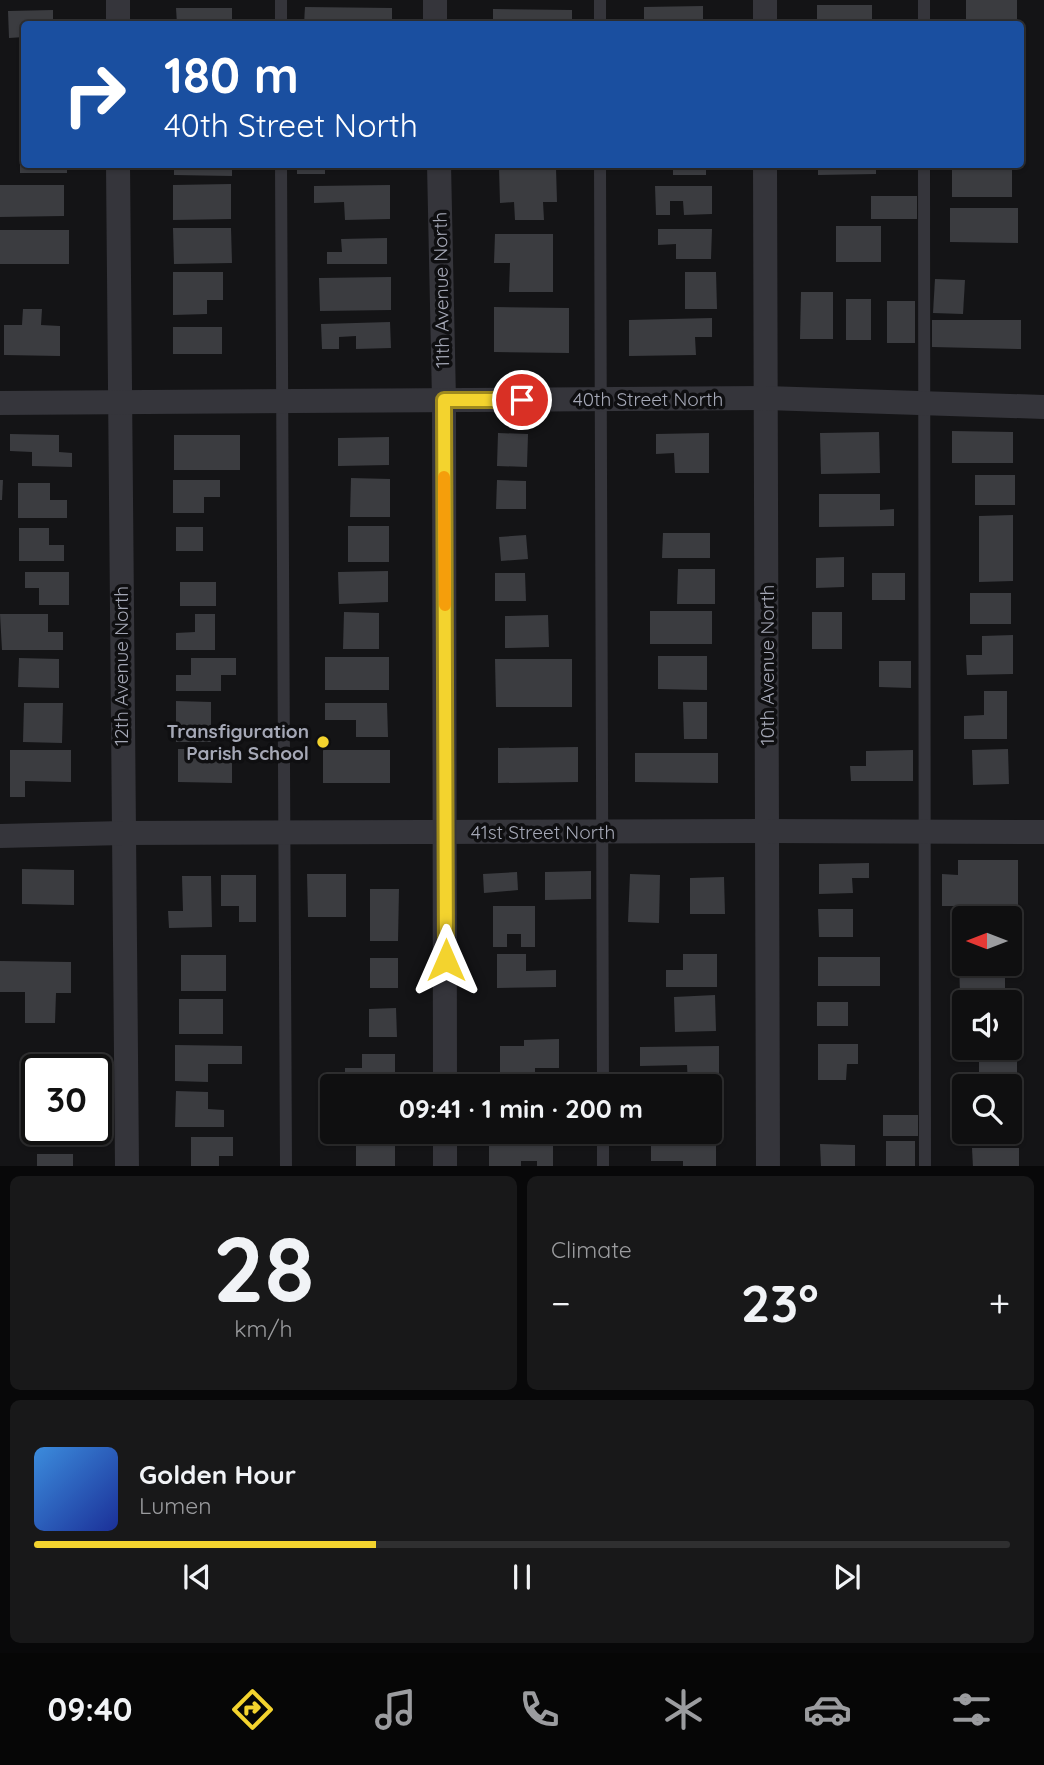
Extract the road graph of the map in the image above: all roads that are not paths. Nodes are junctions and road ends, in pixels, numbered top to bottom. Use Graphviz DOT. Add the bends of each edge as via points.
graph roads {
  1 [pos="118,0"];
  2 [pos="281,0"];
  3 [pos="435,0"];
  4 [pos="600,0"];
  5 [pos="765,0"];
  6 [pos="924,0"];
  7 [pos="118,21"];
  8 [pos="281,21"];
  9 [pos="435,21"];
  10 [pos="600,21"];
  11 [pos="765,21"];
  12 [pos="924,21"];
  13 [pos="118,168"];
  14 [pos="281,168"];
  15 [pos="439,168"];
  16 [pos="600,168"];
  17 [pos="765,168"];
  18 [pos="924,168"];
  19 [pos="766,398"];
  20 [pos="444,400"];
  21 [pos="601,400"];
  22 [pos="281,401"];
  23 [pos="0,403"];
  24 [pos="119,403"];
  25 [pos="926,403"];
  26 [pos="1044,407"];
  27 [pos="767,831"];
  28 [pos="602,832"];
  29 [pos="923,832"];
  30 [pos="1044,832"];
  31 [pos="123,833"];
  32 [pos="286,833"];
  33 [pos="446,833"];
  34 [pos="0,836"];
  35 [pos="445,1074"];
  36 [pos="603,1074"];
  37 [pos="445,1144"];
  38 [pos="603,1144"];
  39 [pos="127,1166"];
  40 [pos="286,1166"];
  41 [pos="445,1166"];
  42 [pos="603,1166"];
  43 [pos="768,1166"];
  44 [pos="925,1166"];
  1 -- 7 [label="street"];
  2 -- 8 [label="lane"];
  3 -- 9 [label="street"];
  4 -- 10 [label="lane"];
  5 -- 11 [label="street"];
  6 -- 12 [label="lane"];
  13 -- 24 [label="street, 12th Avenue North"];
  14 -- 22 [label="lane"];
  15 -- 20 [label="street, 11th Avenue North"];
  16 -- 21 [label="lane"];
  17 -- 19 [label="street, 10th Avenue North"];
  18 -- 25 [label="lane"];
  19 -- 21 [label="street, 40th Street North"];
  19 -- 25 [label="street, 40th Street North"];
  19 -- 27 [label="street, 10th Avenue North"];
  20 -- 21 [label="street, 40th Street North"];
  20 -- 22 [label="street, 40th Street North"];
  20 -- 33 [label="street, 11th Avenue North"];
  21 -- 28 [label="lane"];
  22 -- 24 [label="street, 40th Street North"];
  22 -- 32 [label="lane"];
  23 -- 24 [label="street, 40th Street North"];
  24 -- 31 [label="street, 12th Avenue North"];
  25 -- 26 [label="street, 40th Street North"];
  25 -- 29 [label="lane"];
  27 -- 28 [label="street, 41st Street North"];
  27 -- 29 [label="street, 41st Street North"];
  27 -- 43 [label="street, 10th Avenue North"];
  28 -- 33 [label="street, 41st Street North"];
  28 -- 36 [label="lane"];
  29 -- 30 [label="street, 41st Street North"];
  29 -- 44 [label="lane"];
  31 -- 32 [label="street, 41st Street North"];
  31 -- 34 [label="street, 41st Street North"];
  31 -- 39 [label="street, 12th Avenue North"];
  32 -- 33 [label="street, 41st Street North"];
  32 -- 40 [label="lane"];
  33 -- 35 [label="street, 11th Avenue North"];
  37 -- 41 [label="street"];
  38 -- 42 [label="lane"];
}
